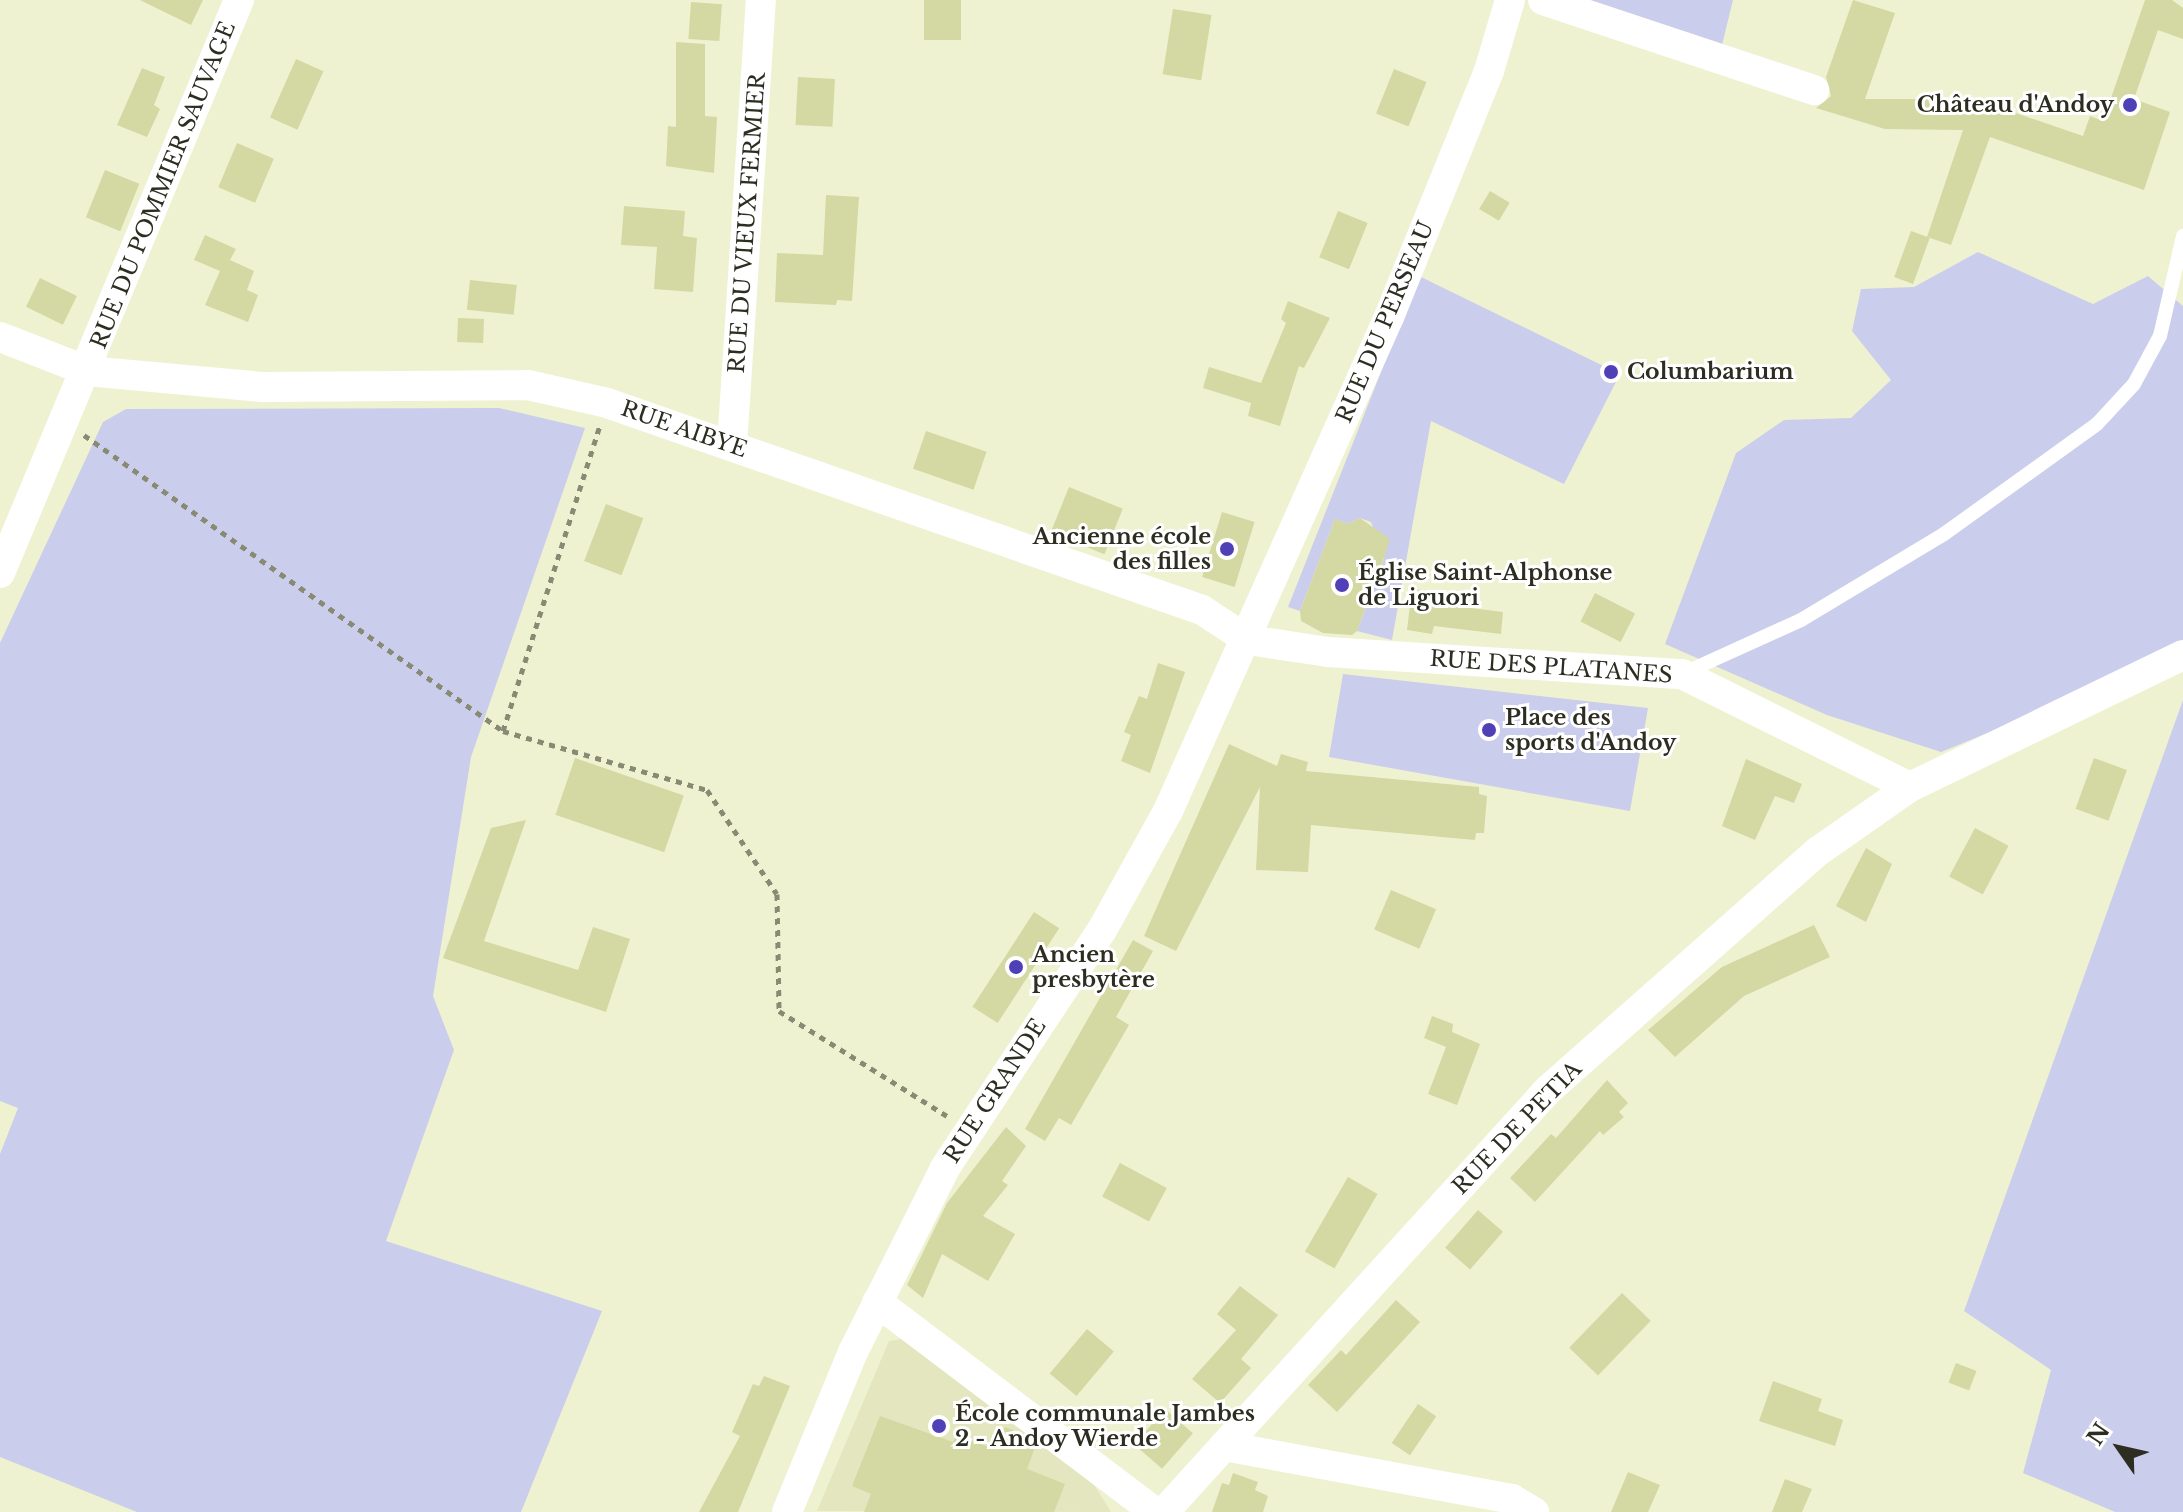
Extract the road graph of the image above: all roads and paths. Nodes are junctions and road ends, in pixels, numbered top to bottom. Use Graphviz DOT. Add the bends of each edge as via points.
graph roads {
  1 [pos="239,0"];
  2 [pos="761,0"];
  3 [pos="1510,0"];
  4 [pos="1543,0"];
  5 [pos="1814,90"];
  6 [pos="2183,236"];
  7 [pos="0,337"];
  8 [pos="87,371"];
  9 [pos="607,403"];
  10 [pos="66,422"];
  11 [pos="732,446"];
  12 [pos="0,573"];
  13 [pos="1248,640"];
  14 [pos="2183,655"];
  15 [pos="1682,674"];
  16 [pos="503,731"];
  17 [pos="1910,787"];
  18 [pos="968,1129"];
  19 [pos="877,1302"];
  20 [pos="1224,1446"];
  21 [pos="787,1512"];
  22 [pos="1155,1512"];
  23 [pos="1164,1512"];
  24 [pos="1534,1512"];
  1 -- 8 [label="street, RUE DU POMMIER SAUVAGE"];
  2 -- 11 [label="street, RUE DU VIEUX FERMIER"];
  3 -- 13 [label="street, RUE DU PERSEAU" via="1489,71 1401,288"];
  4 -- 5 [label="street"];
  6 -- 15 [label="lane" via="2160,336 2134,384 2097,424 1944,534 1827,605"];
  7 -- 8 [label="street, RUE AIBYE"];
  8 -- 9 [label="street, RUE AIBYE" via="262,387 528,385"];
  8 -- 10 [label="street, RUE DU POMMIER SAUVAGE"];
  9 -- 11 [label="street, RUE AIBYE"];
  9 -- 16 [label="path"];
  10 -- 12 [label="street, RUE DU POMMIER SAUVAGE"];
  10 -- 16 [label="path"];
  11 -- 13 [label="street, RUE AIBYE" via="1202,610"];
  13 -- 15 [label="street, RUE DES PLATANES" via="1328,652"];
  13 -- 18 [label="street, RUE GRANDE" via="1168,811 1102,930"];
  14 -- 17 [label="street"];
  15 -- 17 [label="street, RUE DES PLATANES"];
  16 -- 18 [label="path" via="707,790 777,894 779,1011"];
  17 -- 20 [label="street, RUE DE PETIA" via="1817,852 1548,1090"];
  18 -- 19 [label="street, RUE GRANDE"];
  19 -- 21 [label="street, RUE GRANDE"];
  19 -- 22 [label="street"];
  20 -- 23 [label="street, RUE DE PETIA"];
  20 -- 24 [label="street" via="1512,1499"];
}
